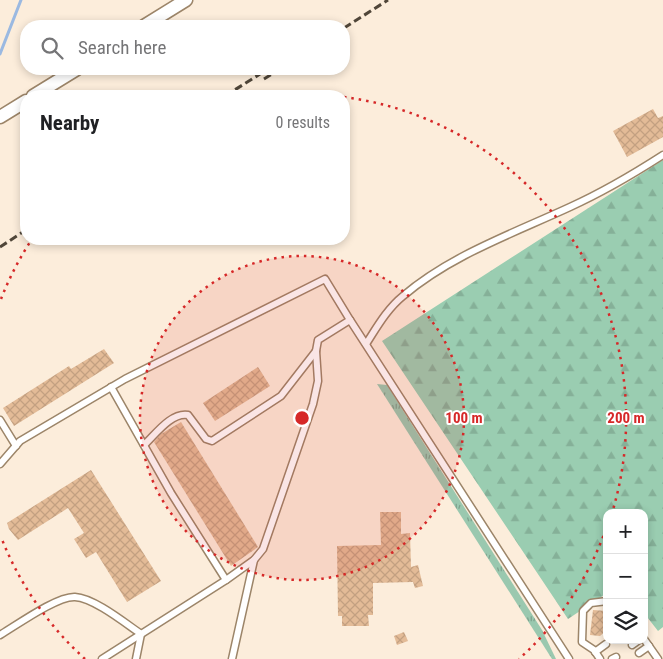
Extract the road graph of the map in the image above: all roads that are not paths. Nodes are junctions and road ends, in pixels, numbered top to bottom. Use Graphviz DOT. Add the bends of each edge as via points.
graph roads {
  1 [pos="186,0"];
  2 [pos="154,20"];
  3 [pos="67,75"];
  4 [pos="43,90"];
  5 [pos="20,105"];
  6 [pos="0,117"];
  7 [pos="663,155"];
  8 [pos="350,320"];
  9 [pos="366,344"];
  10 [pos="316,351"];
  11 [pos="111,387"];
  12 [pos="0,420"];
  13 [pos="144,445"];
  14 [pos="16,446"];
  15 [pos="0,464"];
  16 [pos="254,560"];
  17 [pos="226,580"];
  18 [pos="603,602"];
  19 [pos="141,634"];
  20 [pos="0,635"];
  21 [pos="606,644"];
  22 [pos="649,646"];
  23 [pos="595,652"];
  24 [pos="639,653"];
  25 [pos="102,659"];
  26 [pos="136,659"];
  27 [pos="232,659"];
  28 [pos="569,659"];
  29 [pos="600,659"];
  30 [pos="658,659"];
  1 -- 2 [label="street"];
  3 -- 4 [label="street"];
  5 -- 6 [label="street"];
  7 -- 9 [label="lane" via="614,186 438,271 403,296 386,313"];
  8 -- 9 [label="lane"];
  8 -- 10 [label="lane" via="318,340"];
  8 -- 11 [label="lane" via="325,279"];
  9 -- 28 [label="lane"];
  10 -- 13 [label="lane" via="281,396 212,441 206,440 183,414 176,416"];
  10 -- 16 [label="lane" via="318,381 313,404 263,549"];
  11 -- 13 [label="lane"];
  11 -- 14 [label="lane"];
  12 -- 14 [label="lane"];
  13 -- 17 [label="lane"];
  14 -- 15 [label="lane"];
  16 -- 17 [label="lane"];
  16 -- 27 [label="lane"];
  17 -- 19 [label="lane"];
  18 -- 23 [label="lane" via="591,603 584,611 582,642"];
  19 -- 20 [label="lane" via="95,603 74,596 56,601"];
  19 -- 25 [label="lane"];
  19 -- 26 [label="lane"];
  21 -- 23 [label="lane"];
  22 -- 24 [label="lane"];
  22 -- 30 [label="lane"];
  23 -- 29 [label="lane"];
}
